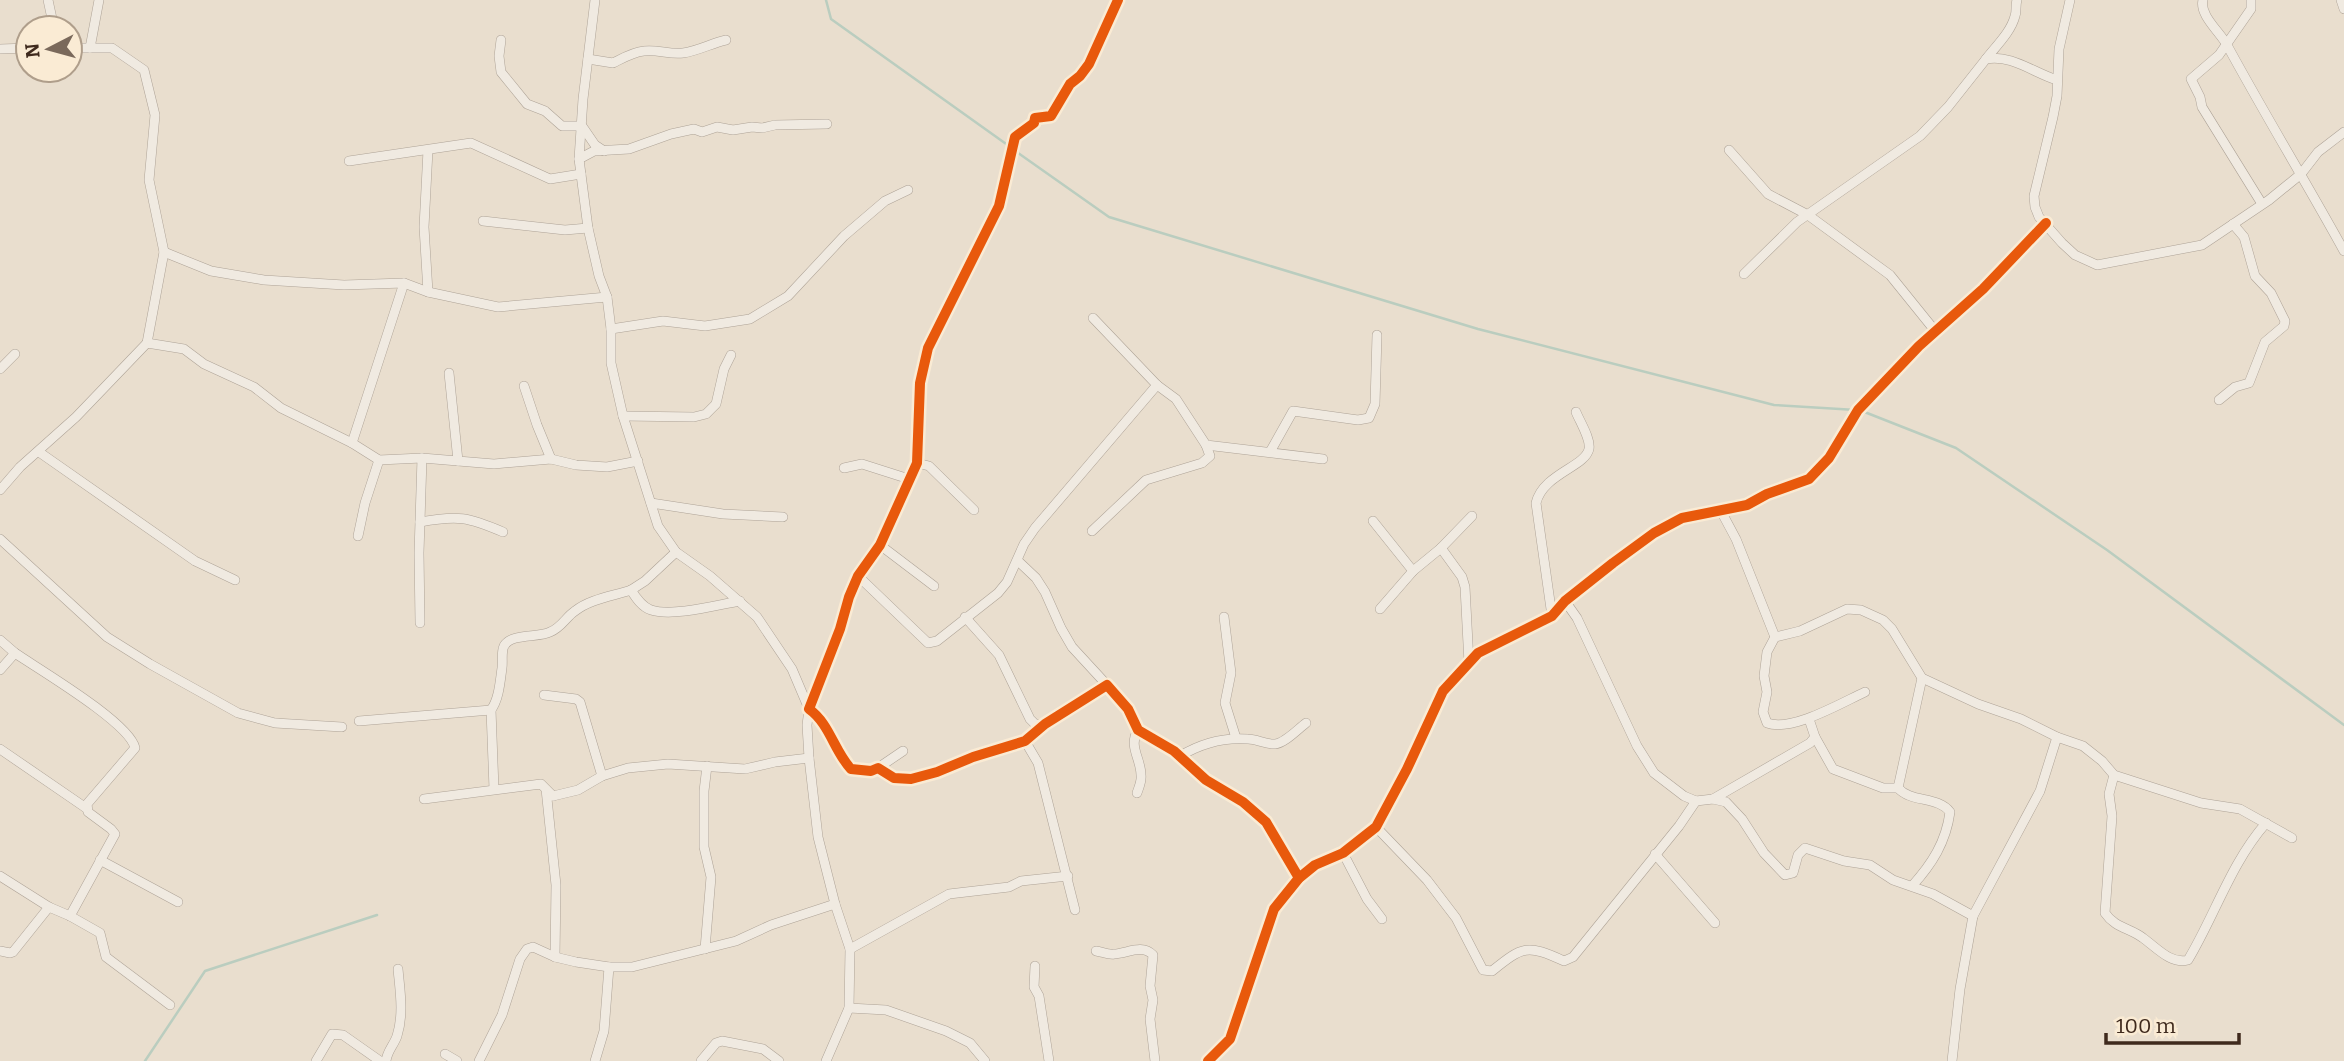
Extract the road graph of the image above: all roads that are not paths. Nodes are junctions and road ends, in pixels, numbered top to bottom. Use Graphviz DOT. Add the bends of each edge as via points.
graph roads {
  1 [pos="99,0"];
  2 [pos="595,0"];
  3 [pos="1118,0"];
  4 [pos="2070,0"];
  5 [pos="2203,0"];
  6 [pos="2251,0"];
  7 [pos="2341,0"];
  8 [pos="2016,1"];
  9 [pos="2344,9"];
  10 [pos="501,40"];
  11 [pos="726,40"];
  12 [pos="2227,44"];
  13 [pos="84,48"];
  14 [pos="90,48"];
  15 [pos="588,59"];
  16 [pos="1986,59"];
  17 [pos="2057,80"];
  18 [pos="827,124"];
  19 [pos="582,126"];
  20 [pos="2344,132"];
  21 [pos="428,150"];
  22 [pos="1729,150"];
  23 [pos="604,151"];
  24 [pos="579,159"];
  25 [pos="349,161"];
  26 [pos="581,174"];
  27 [pos="2301,174"];
  28 [pos="908,190"];
  29 [pos="2262,204"];
  30 [pos="1808,215"];
  31 [pos="483,221"];
  32 [pos="2046,223"];
  33 [pos="2233,224"];
  34 [pos="588,228"];
  35 [pos="2344,251"];
  36 [pos="164,252"];
  37 [pos="1744,274"];
  38 [pos="404,283"];
  39 [pos="428,292"];
  40 [pos="607,297"];
  41 [pos="1093,318"];
  42 [pos="611,329"];
  43 [pos="1936,332"];
  44 [pos="1377,335"];
  45 [pos="147,343"];
  46 [pos="15,354"];
  47 [pos="731,355"];
  48 [pos="0,369"];
  49 [pos="449,373"];
  50 [pos="1157,385"];
  51 [pos="524,386"];
  52 [pos="2219,400"];
  53 [pos="1576,412"];
  54 [pos="623,416"];
  55 [pos="352,443"];
  56 [pos="1206,445"];
  57 [pos="39,452"];
  58 [pos="1270,452"];
  59 [pos="422,458"];
  60 [pos="551,459"];
  61 [pos="1323,459"];
  62 [pos="379,460"];
  63 [pos="458,461"];
  64 [pos="638,461"];
  65 [pos="917,463"];
  66 [pos="844,468"];
  67 [pos="909,479"];
  68 [pos="0,490"];
  69 [pos="651,503"];
  70 [pos="974,510"];
  71 [pos="1721,511"];
  72 [pos="1472,516"];
  73 [pos="783,517"];
  74 [pos="1373,521"];
  75 [pos="420,522"];
  76 [pos="1092,531"];
  77 [pos="503,532"];
  78 [pos="358,536"];
  79 [pos="0,539"];
  80 [pos="880,545"];
  81 [pos="1441,548"];
  82 [pos="676,552"];
  83 [pos="1017,561"];
  84 [pos="1413,571"];
  85 [pos="858,576"];
  86 [pos="235,580"];
  87 [pos="934,586"];
  88 [pos="631,590"];
  89 [pos="740,601"];
  90 [pos="1565,601"];
  91 [pos="1380,609"];
  92 [pos="1552,616"];
  93 [pos="965,617"];
  94 [pos="1224,617"];
  95 [pos="420,623"];
  96 [pos="1775,638"];
  97 [pos="0,639"];
  98 [pos="15,653"];
  99 [pos="1469,663"];
  100 [pos="0,670"];
  101 [pos="1922,678"];
  102 [pos="1107,685"];
  103 [pos="1865,692"];
  104 [pos="544,695"];
  105 [pos="809,709"];
  106 [pos="491,710"];
  107 [pos="1809,719"];
  108 [pos="359,721"];
  109 [pos="1306,723"];
  110 [pos="1045,724"];
  111 [pos="342,727"];
  112 [pos="1138,730"];
  113 [pos="1815,737"];
  114 [pos="2057,737"];
  115 [pos="1236,738"];
  116 [pos="1025,741"];
  117 [pos="0,749"];
  118 [pos="903,751"];
  119 [pos="1180,756"];
  120 [pos="809,758"];
  121 [pos="707,766"];
  122 [pos="878,768"];
  123 [pos="2114,775"];
  124 [pos="602,776"];
  125 [pos="1898,788"];
  126 [pos="494,789"];
  127 [pos="1137,793"];
  128 [pos="553,796"];
  129 [pos="424,799"];
  130 [pos="1713,799"];
  131 [pos="1696,801"];
  132 [pos="86,808"];
  133 [pos="2266,823"];
  134 [pos="1376,827"];
  135 [pos="2292,838"];
  136 [pos="1343,853"];
  137 [pos="1655,854"];
  138 [pos="100,860"];
  139 [pos="0,876"];
  140 [pos="1068,876"];
  141 [pos="1299,878"];
  142 [pos="1912,886"];
  143 [pos="178,902"];
  144 [pos="835,904"];
  145 [pos="48,907"];
  146 [pos="1075,910"];
  147 [pos="1973,915"];
  148 [pos="70,916"];
  149 [pos="1382,919"];
  150 [pos="1715,923"];
  151 [pos="705,949"];
  152 [pos="850,949"];
  153 [pos="0,951"];
  154 [pos="1096,951"];
  155 [pos="555,957"];
  156 [pos="1035,966"];
  157 [pos="609,967"];
  158 [pos="398,969"];
  159 [pos="170,1006"];
  160 [pos="849,1008"];
  161 [pos="1048,1047"];
  162 [pos="445,1054"];
  163 [pos="316,1061"];
  164 [pos="380,1061"];
  165 [pos="386,1061"];
  166 [pos="457,1061"];
  167 [pos="479,1061"];
  168 [pos="595,1061"];
  169 [pos="701,1061"];
  170 [pos="779,1061"];
  171 [pos="826,1061"];
  172 [pos="985,1061"];
  173 [pos="1039,1061"];
  174 [pos="1049,1061"];
  175 [pos="1155,1061"];
  176 [pos="1208,1061"];
  177 [pos="1952,1061"];
  1 -- 14 [label="street"];
  2 -- 15 [label="street"];
  3 -- 65 [label="street" via="1089,64 1070,84 1051,116 1035,118 1016,137 999,206 928,348 919,383"];
  4 -- 17 [label="street"];
  5 -- 12 [label="street" via="2204,13"];
  6 -- 12 [label="street" via="2251,9"];
  7 -- 9 [label="street"];
  8 -- 16 [label="street" via="2017,14 2010,29"];
  10 -- 19 [label="street" via="501,72 527,104 545,111 562,126"];
  11 -- 15 [label="street" via="687,53 646,51 613,63"];
  12 -- 27 [label="street"];
  12 -- 29 [label="street" via="2191,79 2202,107"];
  13 -- 14 [label="street"];
  14 -- 36 [label="street" via="112,48 144,70 155,115 149,180"];
  15 -- 19 [label="street"];
  16 -- 17 [label="street" via="2009,60"];
  16 -- 30 [label="street" via="1920,136"];
  17 -- 32 [label="street" via="2034,196 2039,217"];
  18 -- 23 [label="street" via="694,129 629,149"];
  19 -- 23 [label="street"];
  19 -- 24 [label="street"];
  20 -- 27 [label="street" via="2318,152"];
  21 -- 25 [label="street"];
  21 -- 26 [label="street" via="471,144 550,179"];
  21 -- 39 [label="street" via="424,227"];
  22 -- 30 [label="street" via="1768,194"];
  23 -- 24 [label="street"];
  24 -- 26 [label="street"];
  26 -- 34 [label="street"];
  27 -- 29 [label="street"];
  27 -- 35 [label="street"];
  28 -- 42 [label="street" via="885,201 844,236 788,296 750,319 705,326 663,321"];
  29 -- 33 [label="street"];
  30 -- 37 [label="street"];
  30 -- 43 [label="street" via="1890,275"];
  31 -- 34 [label="street" via="565,230"];
  32 -- 33 [label="street" via="2075,255 2097,265 2202,245"];
  32 -- 43 [label="street"];
  33 -- 52 [label="street" via="2244,237 2255,276 2271,293 2285,321 2265,342 2249,383"];
  34 -- 40 [label="street"];
  36 -- 38 [label="street" via="211,271 264,280"];
  36 -- 45 [label="street"];
  38 -- 39 [label="street"];
  38 -- 55 [label="street"];
  39 -- 40 [label="street" via="498,307"];
  40 -- 42 [label="street"];
  41 -- 50 [label="street"];
  42 -- 54 [label="street" via="611,363"];
  43 -- 71 [label="street" via="1858,410 1829,458 1809,479"];
  44 -- 58 [label="street" via="1375,404 1369,418 1293,411"];
  45 -- 55 [label="street" via="184,349 254,387 281,408"];
  45 -- 57 [label="street"];
  46 -- 48 [label="street"];
  47 -- 54 [label="street" via="716,404 706,414"];
  49 -- 63 [label="street"];
  50 -- 56 [label="street" via="1176,399"];
  50 -- 83 [label="street" via="1035,528"];
  51 -- 60 [label="street"];
  53 -- 92 [label="street" via="1589,449 1545,485 1536,503"];
  54 -- 64 [label="street"];
  55 -- 62 [label="street"];
  56 -- 58 [label="street"];
  56 -- 76 [label="street" via="1210,456 1202,463 1146,480"];
  57 -- 68 [label="street"];
  57 -- 86 [label="street" via="195,561"];
  58 -- 61 [label="street"];
  59 -- 62 [label="street"];
  59 -- 63 [label="street"];
  59 -- 75 [label="street"];
  60 -- 63 [label="street" via="494,464"];
  60 -- 64 [label="street" via="607,467"];
  62 -- 78 [label="street"];
  64 -- 69 [label="street"];
  65 -- 67 [label="street"];
  65 -- 70 [label="street" via="929,466"];
  66 -- 67 [label="street" via="862,464"];
  67 -- 80 [label="street"];
  69 -- 73 [label="street"];
  69 -- 82 [label="street" via="658,526"];
  71 -- 90 [label="street" via="1682,517 1654,533"];
  71 -- 96 [label="street" via="1737,539"];
  72 -- 81 [label="street"];
  74 -- 84 [label="street"];
  75 -- 77 [label="street" via="452,516"];
  75 -- 95 [label="street"];
  79 -- 111 [label="street" via="107,637 238,713 275,723"];
  80 -- 85 [label="street"];
  80 -- 87 [label="street"];
  81 -- 84 [label="street"];
  81 -- 99 [label="street" via="1462,577"];
  82 -- 88 [label="street"];
  82 -- 89 [label="street"];
  83 -- 93 [label="street" via="998,593"];
  83 -- 102 [label="street" via="1045,592 1072,647"];
  84 -- 91 [label="street"];
  85 -- 93 [label="street" via="928,643 937,641"];
  85 -- 105 [label="street"];
  88 -- 89 [label="street" via="650,610"];
  88 -- 106 [label="street" via="591,602 551,632 506,644"];
  89 -- 105 [label="street" via="768,630"];
  90 -- 92 [label="street"];
  90 -- 131 [label="street" via="1654,773"];
  92 -- 99 [label="street" via="1478,653"];
  93 -- 110 [label="street" via="999,655 1030,719 1036,725"];
  94 -- 115 [label="street" via="1231,673 1225,703"];
  96 -- 101 [label="street" via="1847,609 1861,610 1892,629"];
  96 -- 107 [label="street" via="1767,652 1764,676 1767,723 1774,726"];
  97 -- 98 [label="street"];
  98 -- 100 [label="street"];
  98 -- 132 [label="street" via="119,724 135,743"];
  99 -- 134 [label="street" via="1443,691"];
  101 -- 114 [label="street"];
  101 -- 125 [label="street"];
  102 -- 110 [label="street"];
  102 -- 112 [label="street" via="1128,709"];
  103 -- 107 [label="street"];
  104 -- 124 [label="street" via="580,702"];
  105 -- 120 [label="street"];
  105 -- 122 [label="street" via="826,727 851,769"];
  106 -- 108 [label="street"];
  106 -- 126 [label="street"];
  107 -- 113 [label="street"];
  109 -- 115 [label="street" via="1280,743"];
  110 -- 116 [label="street"];
  112 -- 119 [label="street"];
  112 -- 127 [label="street" via="1133,744 1142,778"];
  113 -- 125 [label="street" via="1833,769 1883,788"];
  113 -- 130 [label="street"];
  114 -- 123 [label="street" via="2083,746"];
  114 -- 147 [label="street" via="2040,791"];
  115 -- 119 [label="street" via="1194,747"];
  116 -- 122 [label="street" via="911,779 894,778"];
  116 -- 140 [label="street" via="1038,763"];
  117 -- 132 [label="street"];
  118 -- 122 [label="street"];
  119 -- 141 [label="street" via="1266,822"];
  120 -- 121 [label="street" via="745,769"];
  120 -- 144 [label="street" via="818,837"];
  121 -- 124 [label="street" via="668,764"];
  121 -- 151 [label="street" via="704,847 710,877"];
  123 -- 133 [label="street" via="2201,803 2240,809"];
  123 -- 133 [label="street" via="2109,794 2112,816 2105,913 2121,928 2182,962 2191,956 2222,893"];
  124 -- 128 [label="street" via="578,790"];
  125 -- 142 [label="street" via="1950,812 1934,860"];
  126 -- 128 [label="street" via="541,784"];
  126 -- 129 [label="street"];
  128 -- 155 [label="street" via="546,789 556,885"];
  130 -- 131 [label="street"];
  130 -- 142 [label="street" via="1726,802 1742,819 1785,876 1793,873 1805,848 1870,865"];
  131 -- 137 [label="street"];
  132 -- 138 [label="street" via="115,834"];
  133 -- 135 [label="street"];
  134 -- 136 [label="street"];
  134 -- 137 [label="street" via="1427,880 1456,918 1483,970 1492,971 1516,952 1530,949 1564,961 1573,957"];
  136 -- 141 [label="street"];
  136 -- 149 [label="street"];
  137 -- 150 [label="street"];
  138 -- 143 [label="street"];
  138 -- 148 [label="street"];
  139 -- 145 [label="street"];
  140 -- 146 [label="street"];
  140 -- 152 [label="street" via="948,894"];
  141 -- 176 [label="street" via="1274,909 1230,1039"];
  142 -- 147 [label="street"];
  144 -- 151 [label="street"];
  144 -- 152 [label="street"];
  145 -- 148 [label="street"];
  145 -- 153 [label="street" via="13,952"];
  147 -- 177 [label="street"];
  148 -- 159 [label="street" via="100,933 106,957"];
  151 -- 157 [label="street" via="632,967"];
  152 -- 160 [label="street"];
  154 -- 175 [label="street" via="1144,950 1153,956 1150,1019"];
  155 -- 157 [label="street"];
  155 -- 167 [label="street" via="533,947 523,953 502,1015"];
  156 -- 161 [label="street" via="1034,987"];
  157 -- 168 [label="street" via="604,1031"];
  158 -- 165 [label="street" via="402,1015"];
  160 -- 171 [label="street"];
  160 -- 172 [label="street" via="886,1010 934,1026 970,1043"];
  161 -- 173 [label="street"];
  161 -- 174 [label="street"];
  162 -- 166 [label="street"];
  163 -- 164 [label="street" via="332,1034 343,1035"];
  169 -- 170 [label="street" via="722,1041 763,1049"];
}
